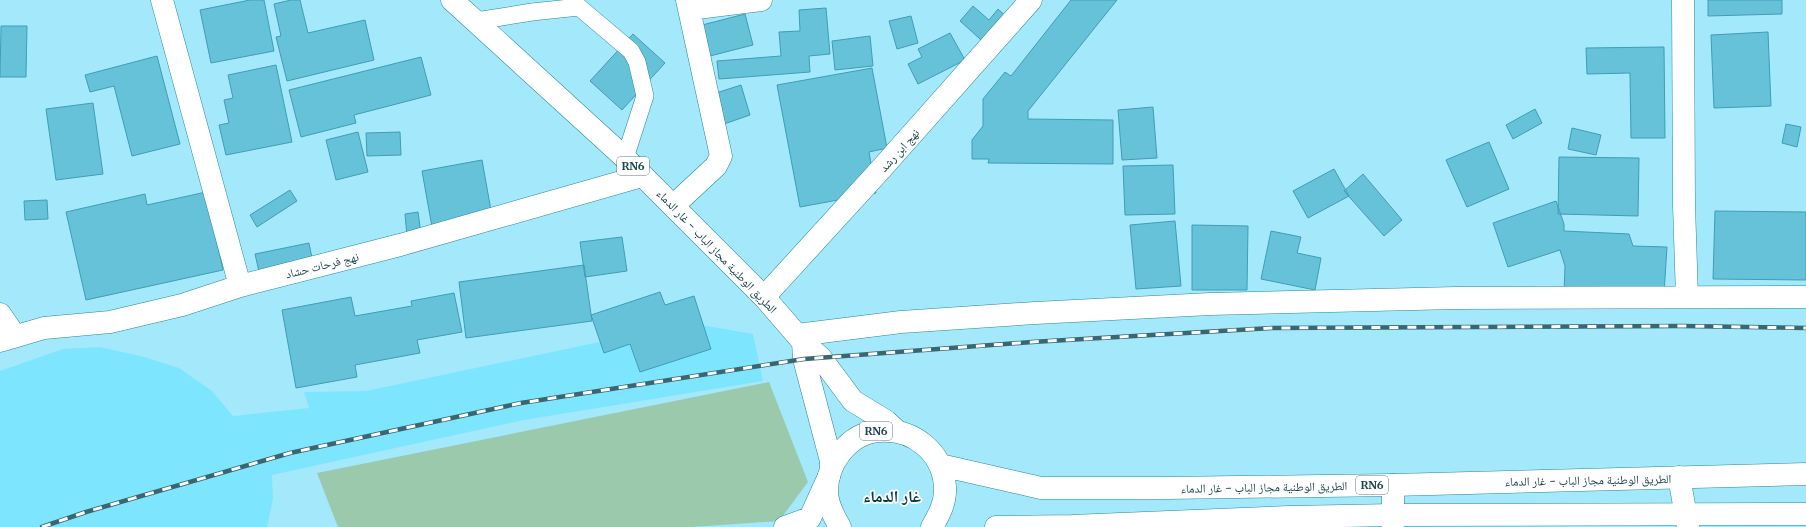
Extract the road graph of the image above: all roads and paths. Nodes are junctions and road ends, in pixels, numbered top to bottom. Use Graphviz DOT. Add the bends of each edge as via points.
graph roads {
  1 [pos="162,0"];
  2 [pos="452,0"];
  3 [pos="761,0"];
  4 [pos="1031,0"];
  5 [pos="1683,0"];
  6 [pos="688,4"];
  7 [pos="476,22"];
  8 [pos="625,158"];
  9 [pos="642,176"];
  10 [pos="673,206"];
  11 [pos="240,286"];
  12 [pos="764,297"];
  13 [pos="1687,297"];
  14 [pos="1806,297"];
  15 [pos="0,314"];
  16 [pos="7,338"];
  17 [pos="800,339"];
  18 [pos="892,426"];
  19 [pos="940,465"];
  20 [pos="830,472"];
  21 [pos="1806,474"];
  22 [pos="1679,477"];
  23 [pos="1393,485"];
  24 [pos="1806,514"];
  25 [pos="1394,521"];
  26 [pos="1687,521"];
  27 [pos="785,527"];
  28 [pos="840,527"];
  29 [pos="932,527"];
  30 [pos="996,527"];
  31 [pos="1072,527"];
  1 -- 11 [label="street"];
  2 -- 7 [label="street, الطريق الوطنية مجاز الباب - غار الدماء / RN6"];
  3 -- 6 [label="street"];
  4 -- 12 [label="street, نهج ابن رشد"];
  5 -- 13 [label="street"];
  6 -- 10 [label="street" via="722,156 716,166"];
  7 -- 8 [label="street, الطريق الوطنية مجاز الباب - غار الدماء / RN6"];
  7 -- 8 [label="lane" via="579,7 632,51 645,96"];
  8 -- 9 [label="street, الطريق الوطنية مجاز الباب - غار الدماء / RN6"];
  9 -- 10 [label="street, الطريق الوطنية مجاز الباب - غار الدماء / RN6"];
  9 -- 11 [label="street, نهج فرحات حشاد" via="400,245"];
  10 -- 12 [label="street, الطريق الوطنية مجاز الباب - غار الدماء / RN6"];
  11 -- 16 [label="street, نهج فرحات حشاد" via="182,305 110,322 44,328"];
  12 -- 17 [label="street, الطريق الوطنية مجاز الباب - غار الدماء / RN6"];
  13 -- 14 [label="street"];
  13 -- 17 [label="street" via="1456,298 1210,304 909,322"];
  15 -- 16 [label="street"];
  17 -- 18 [label="street, الطريق الوطنية مجاز الباب - غار الدماء / RN6" via="821,358 853,401"];
  17 -- 20 [label="street, RN6" via="831,461"];
  18 -- 19 [label="street, RN6" via="916,438 930,450"];
  18 -- 20 [label="street, RN6" via="858,438 842,450"];
  19 -- 23 [label="street, الطريق الوطنية مجاز الباب - غار الدماء / RN6" via="1041,488"];
  19 -- 29 [label="street, RN6" via="946,488 942,510"];
  20 -- 27 [label="street" via="810,518"];
  20 -- 28 [label="street, RN6" via="827,494 831,511"];
  21 -- 22 [label="street, الطريق الوطنية مجاز الباب - غار الدماء / RN6"];
  22 -- 23 [label="street, الطريق الوطنية مجاز الباب - غار الدماء / RN6"];
  22 -- 26 [label="street"];
  23 -- 25 [label="street"];
  24 -- 26 [label="street"];
  25 -- 26 [label="street"];
  25 -- 31 [label="street" via="1289,517"];
  30 -- 31 [label="street"];
}
